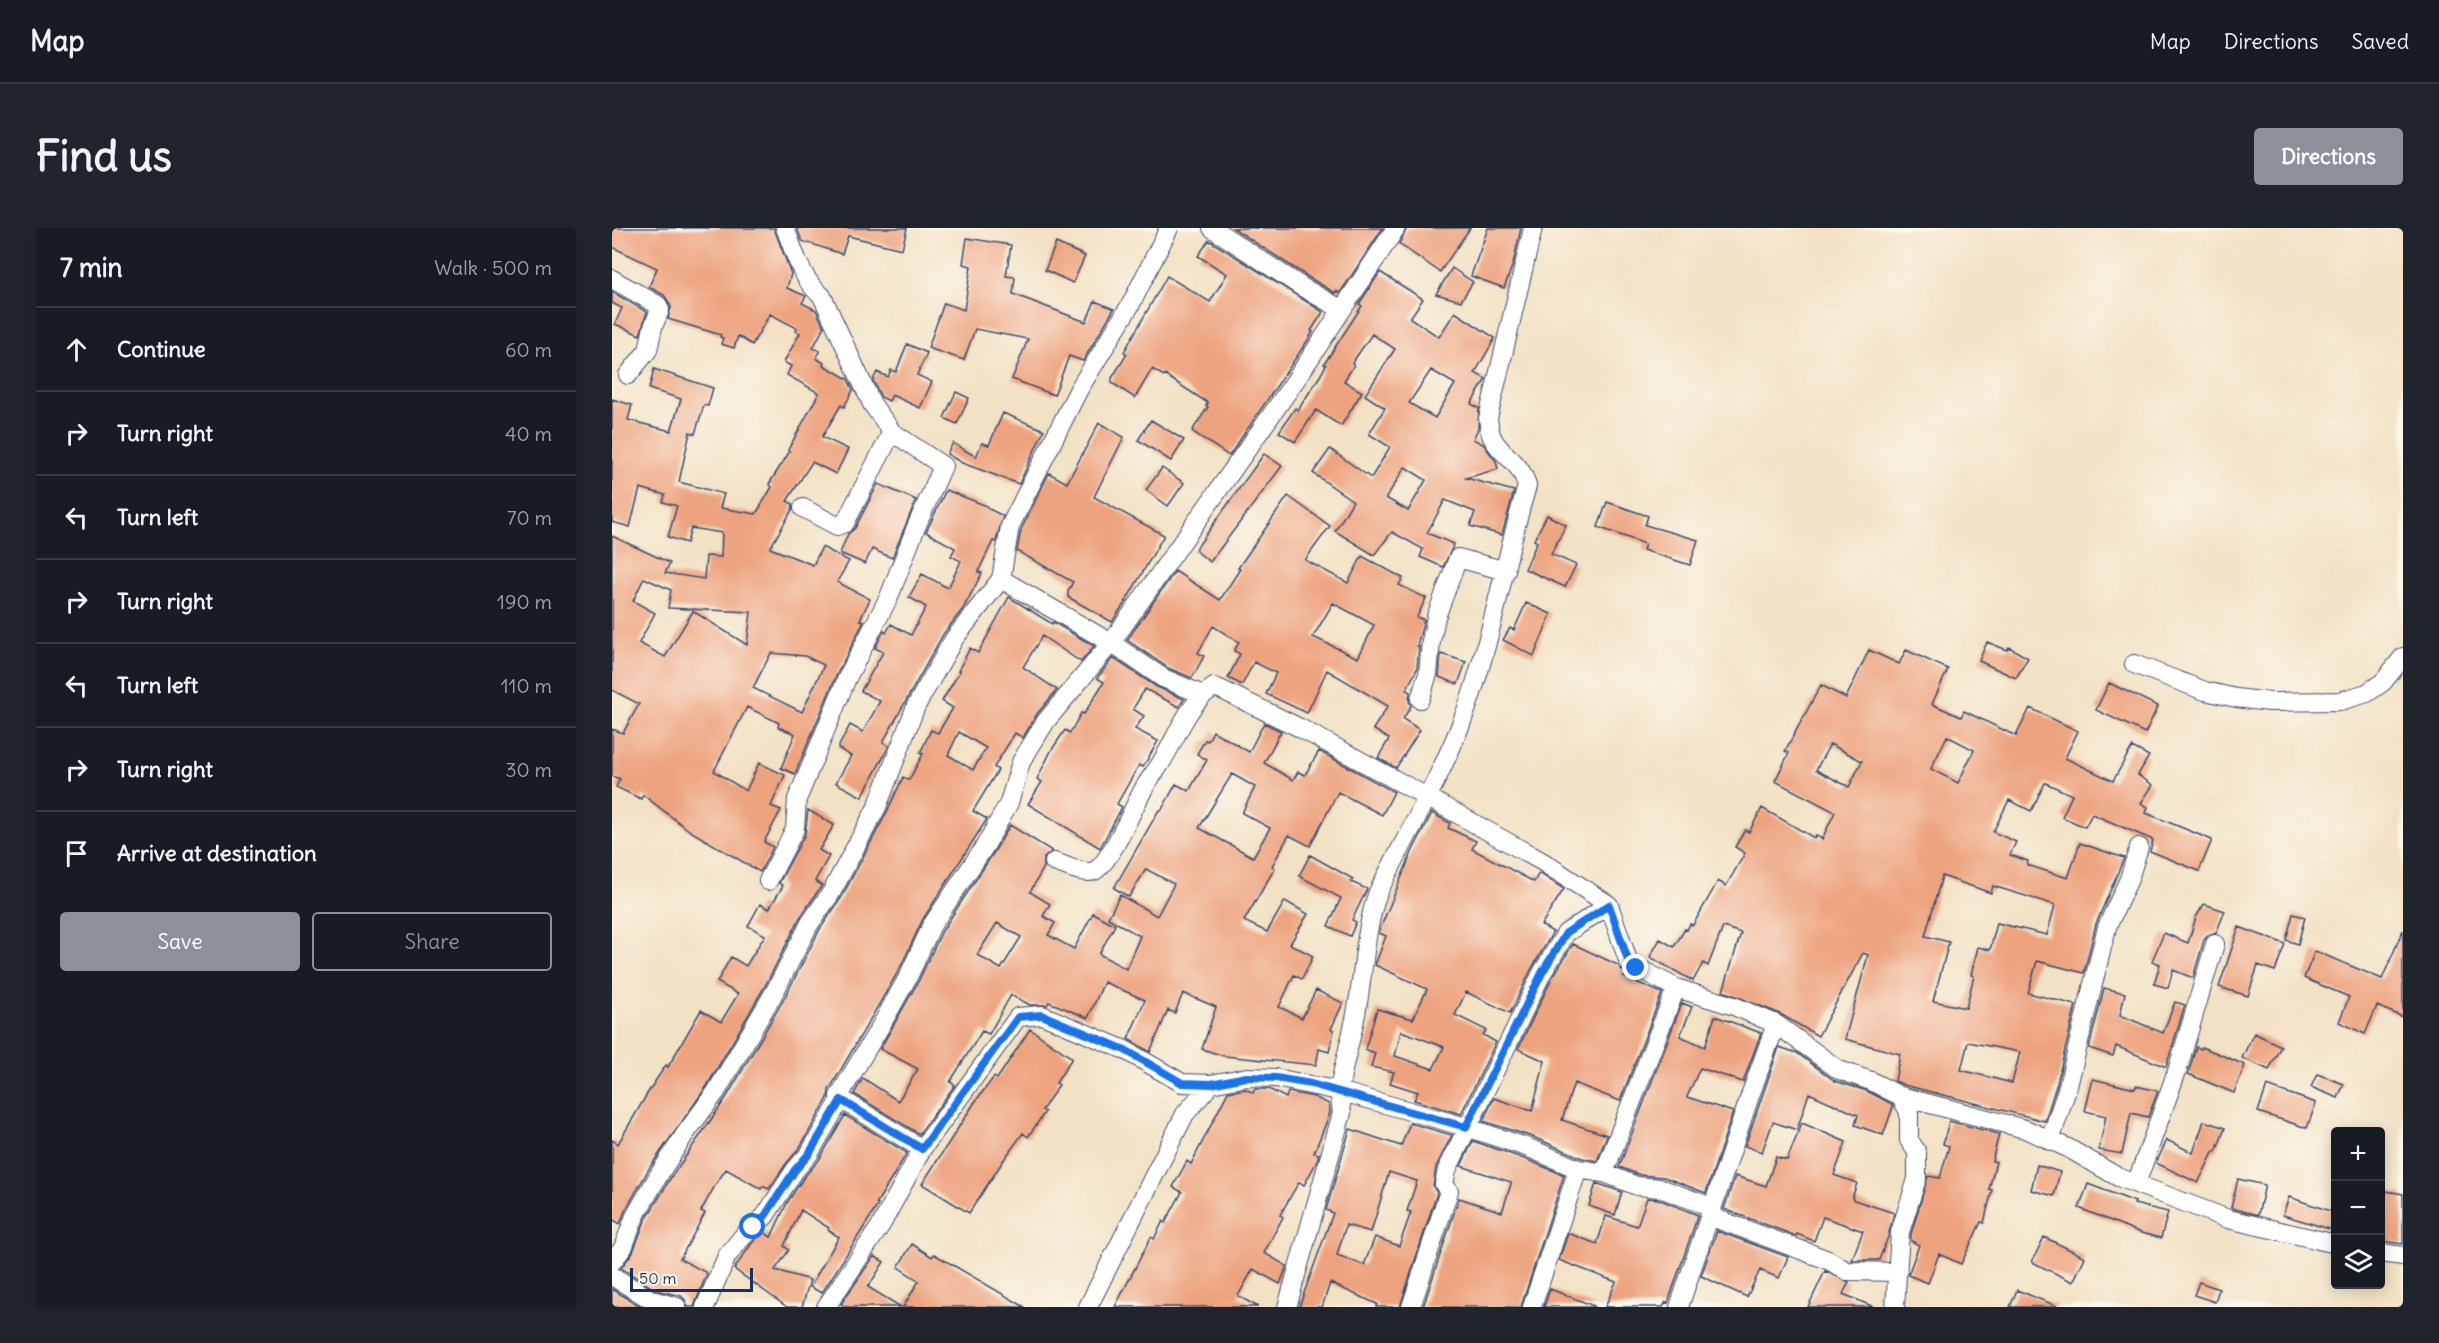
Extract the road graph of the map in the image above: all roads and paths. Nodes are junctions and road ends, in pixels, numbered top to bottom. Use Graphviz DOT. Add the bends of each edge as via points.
graph roads {
  1 [pos="785,228"];
  2 [pos="1169,228"];
  3 [pos="1212,228"];
  4 [pos="1396,228"];
  5 [pos="1533,228"];
  6 [pos="612,279"];
  7 [pos="1341,309"];
  8 [pos="628,375"];
  9 [pos="892,432"];
  10 [pos="803,508"];
  11 [pos="1506,572"];
  12 [pos="1001,579"];
  13 [pos="1111,643"];
  14 [pos="2403,657"];
  15 [pos="2134,664"];
  16 [pos="1203,695"];
  17 [pos="1420,699"];
  18 [pos="1427,797"];
  19 [pos="2139,847"];
  20 [pos="1054,862"];
  21 [pos="768,881"];
  22 [pos="1609,905"];
  23 [pos="2215,944"];
  24 [pos="1676,988"];
  25 [pos="1776,1024"];
  26 [pos="1211,1084"];
  27 [pos="1339,1091"];
  28 [pos="1900,1096"];
  29 [pos="841,1100"];
  30 [pos="1466,1127"];
  31 [pos="2050,1141"];
  32 [pos="922,1149"];
  33 [pos="1578,1168"];
  34 [pos="1604,1173"];
  35 [pos="2136,1184"];
  36 [pos="1712,1211"];
  37 [pos="2331,1243"];
  38 [pos="2385,1254"];
  39 [pos="2403,1256"];
  40 [pos="612,1262"];
  41 [pos="1898,1272"];
  42 [pos="612,1276"];
  43 [pos="650,1303"];
  44 [pos="676,1307"];
  45 [pos="705,1307"];
  46 [pos="826,1307"];
  47 [pos="1088,1307"];
  48 [pos="1287,1307"];
  49 [pos="1411,1307"];
  50 [pos="1532,1307"];
  51 [pos="1679,1307"];
  52 [pos="1895,1307"];
  1 -- 9 [label="street" via="801,271 822,296 872,404"];
  2 -- 12 [label="street" via="1131,304 1079,389 1010,526"];
  3 -- 7 [label="street"];
  4 -- 7 [label="street"];
  5 -- 11 [label="street" via="1488,418 1491,436 1524,473 1527,486"];
  6 -- 8 [label="street" via="658,305 660,310 648,350"];
  7 -- 13 [label="street" via="1269,419"];
  9 -- 10 [label="street" via="846,523 837,526"];
  9 -- 21 [label="street" via="943,466 889,597 847,678 797,800 795,829"];
  11 -- 17 [label="street" via="1458,558 1436,617 1428,674"];
  11 -- 18 [label="street" via="1461,725"];
  12 -- 13 [label="street"];
  12 -- 40 [label="street" via="954,639 916,706 877,807 831,893 810,923 716,1092 660,1173 635,1216 623,1248"];
  13 -- 16 [label="street" via="1164,678"];
  13 -- 29 [label="street" via="1033,741 1022,762 1010,803 932,925 909,975 839,1096"];
  14 -- 15 [label="street" via="2383,682 2367,693 2340,701 2270,702 2236,698 2205,691"];
  16 -- 18 [label="street" via="1215,687 1220,689"];
  16 -- 20 [label="street" via="1182,722 1099,867 1085,872"];
  18 -- 22 [label="street" via="1543,862"];
  18 -- 27 [label="street" via="1372,908 1356,1017"];
  19 -- 31 [label="street" via="2107,927 2068,1086"];
  22 -- 24 [label="street" via="1629,963"];
  22 -- 30 [label="street" via="1566,933 1542,973"];
  23 -- 35 [label="street" via="2177,1071"];
  24 -- 25 [label="street"];
  24 -- 34 [label="street"];
  25 -- 28 [label="street" via="1839,1070"];
  25 -- 36 [label="street"];
  26 -- 27 [label="street" via="1246,1077 1276,1078"];
  26 -- 32 [label="street" via="1182,1083 1125,1050 1042,1015 1018,1017"];
  26 -- 47 [label="street" via="1185,1114"];
  27 -- 30 [label="street"];
  27 -- 48 [label="street" via="1342,1113"];
  28 -- 31 [label="street" via="2025,1130"];
  28 -- 41 [label="street" via="1909,1112 1909,1140 1917,1152 1917,1179 1900,1232"];
  29 -- 32 [label="street"];
  29 -- 45 [label="street" via="765,1216 727,1256"];
  30 -- 33 [label="street"];
  30 -- 49 [label="street" via="1447,1170 1444,1184 1449,1191"];
  31 -- 35 [label="street"];
  32 -- 46 [label="street" via="881,1225"];
  33 -- 34 [label="street"];
  33 -- 50 [label="street"];
  34 -- 36 [label="street" via="1637,1186 1660,1188"];
  35 -- 37 [label="street" via="2229,1219"];
  36 -- 41 [label="street" via="1717,1219 1828,1260 1847,1271"];
  36 -- 51 [label="street"];
  38 -- 39 [label="street"];
  41 -- 52 [label="street"];
  42 -- 43 [label="street"];
  43 -- 44 [label="street"];
}
